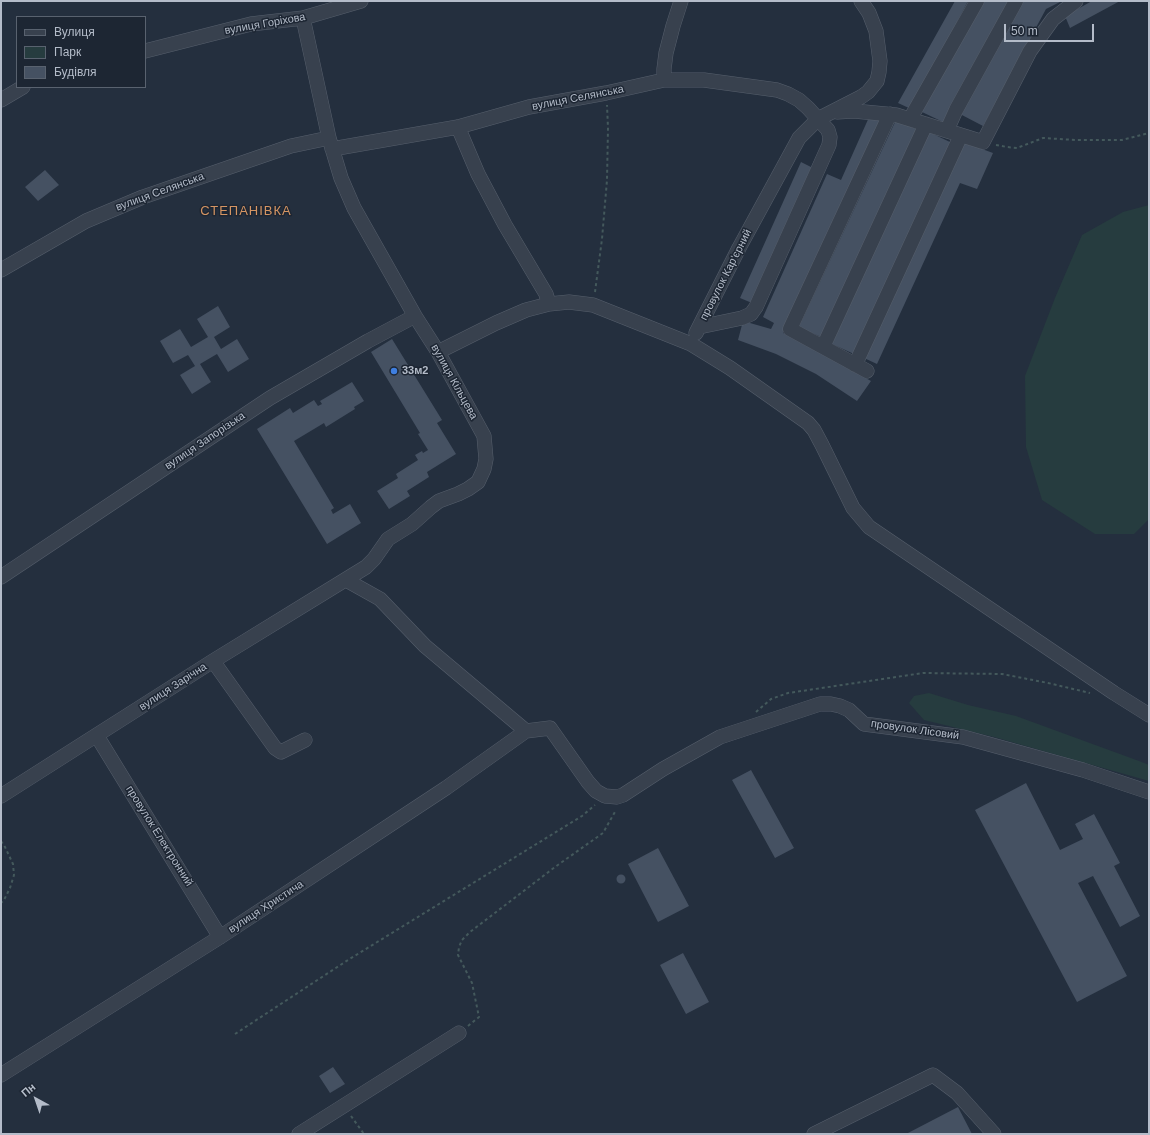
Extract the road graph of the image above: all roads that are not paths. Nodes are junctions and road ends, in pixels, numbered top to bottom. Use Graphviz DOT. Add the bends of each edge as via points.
graph roads {
  1 [pos="361,1"];
  2 [pos="681,1"];
  3 [pos="861,1"];
  4 [pos="977,1"];
  5 [pos="1016,1"];
  6 [pos="1075,1"];
  7 [pos="303,18"];
  8 [pos="146,50"];
  9 [pos="664,80"];
  10 [pos="21,88"];
  11 [pos="1,100"];
  12 [pos="890,114"];
  13 [pos="824,116"];
  14 [pos="910,119"];
  15 [pos="926,124"];
  16 [pos="458,127"];
  17 [pos="947,130"];
  18 [pos="961,135"];
  19 [pos="330,144"];
  20 [pos="1,270"];
  21 [pos="549,304"];
  22 [pos="415,316"];
  23 [pos="700,327"];
  24 [pos="691,344"];
  25 [pos="823,348"];
  26 [pos="438,352"];
  27 [pos="1,577"];
  28 [pos="346,580"];
  29 [pos="213,661"];
  30 [pos="1149,715"];
  31 [pos="526,731"];
  32 [pos="97,736"];
  33 [pos="305,740"];
  34 [pos="1149,792"];
  35 [pos="1,796"];
  36 [pos="220,937"];
  37 [pos="459,1033"];
  38 [pos="1,1075"];
  39 [pos="299,1134"];
  40 [pos="814,1134"];
  41 [pos="994,1134"];
  1 -- 7 [label="street, вулиця Горіхова"];
  2 -- 9 [label="street" via="666,54"];
  3 -- 13 [label="street, провулок Кар'єрний" via="876,31 879,72 868,92"];
  4 -- 14 [label="street"];
  5 -- 17 [label="street"];
  6 -- 18 [label="street" via="1053,19 1030,51 983,142"];
  7 -- 8 [label="street, вулиця Горіхова" via="251,24"];
  7 -- 19 [label="street, вулиця Кільцева"];
  9 -- 13 [label="street, вулиця Селянська" via="704,80 777,90"];
  9 -- 16 [label="street, вулиця Селянська" via="529,107"];
  10 -- 11 [label="street"];
  12 -- 13 [label="street" via="854,111"];
  12 -- 14 [label="street"];
  12 -- 25 [label="street" via="790,329"];
  13 -- 23 [label="street, провулок Кар'єрний" via="798,138"];
  13 -- 23 [label="street, вулиця Селянська" via="830,137 829,145 756,307 742,318"];
  14 -- 15 [label="street"];
  15 -- 17 [label="street"];
  15 -- 25 [label="street"];
  16 -- 19 [label="street, вулиця Селянська"];
  16 -- 21 [label="street" via="478,174 546,294"];
  17 -- 18 [label="street"];
  18 -- 25 [label="street" via="861,368"];
  19 -- 20 [label="street, вулиця Селянська" via="291,146 143,196 86,221"];
  19 -- 22 [label="street, вулиця Кільцева" via="354,208"];
  21 -- 24 [label="street" via="569,302 593,305"];
  21 -- 26 [label="street" via="526,310"];
  22 -- 26 [label="street, вулиця Кільцева"];
  22 -- 27 [label="street, вулиця Запорізька" via="270,398"];
  23 -- 24 [label="street, провулок Кар'єрний"];
  24 -- 30 [label="street" via="808,423 822,445 853,508 869,527 1114,694"];
  26 -- 28 [label="street, вулиця Кільцева" via="484,436 484,469 478,482 431,507 412,524 388,539 366,567"];
  28 -- 29 [label="street, вулиця Зарічна"];
  28 -- 31 [label="street" via="380,599 425,646"];
  29 -- 32 [label="street, вулиця Зарічна"];
  29 -- 33 [label="street" via="275,748 281,752"];
  31 -- 34 [label="street, провулок Лісовий" via="550,728 588,782 605,796 623,795 720,737 820,704 831,704 849,710 864,724 962,736 1083,770"];
  31 -- 36 [label="street, вулиця Христича" via="446,788"];
  32 -- 35 [label="street, вулиця Зарічна"];
  32 -- 36 [label="street, провулок Електронний"];
  36 -- 38 [label="street, вулиця Христича"];
  37 -- 39 [label="street"];
  40 -- 41 [label="street" via="933,1075 957,1093"];
}
